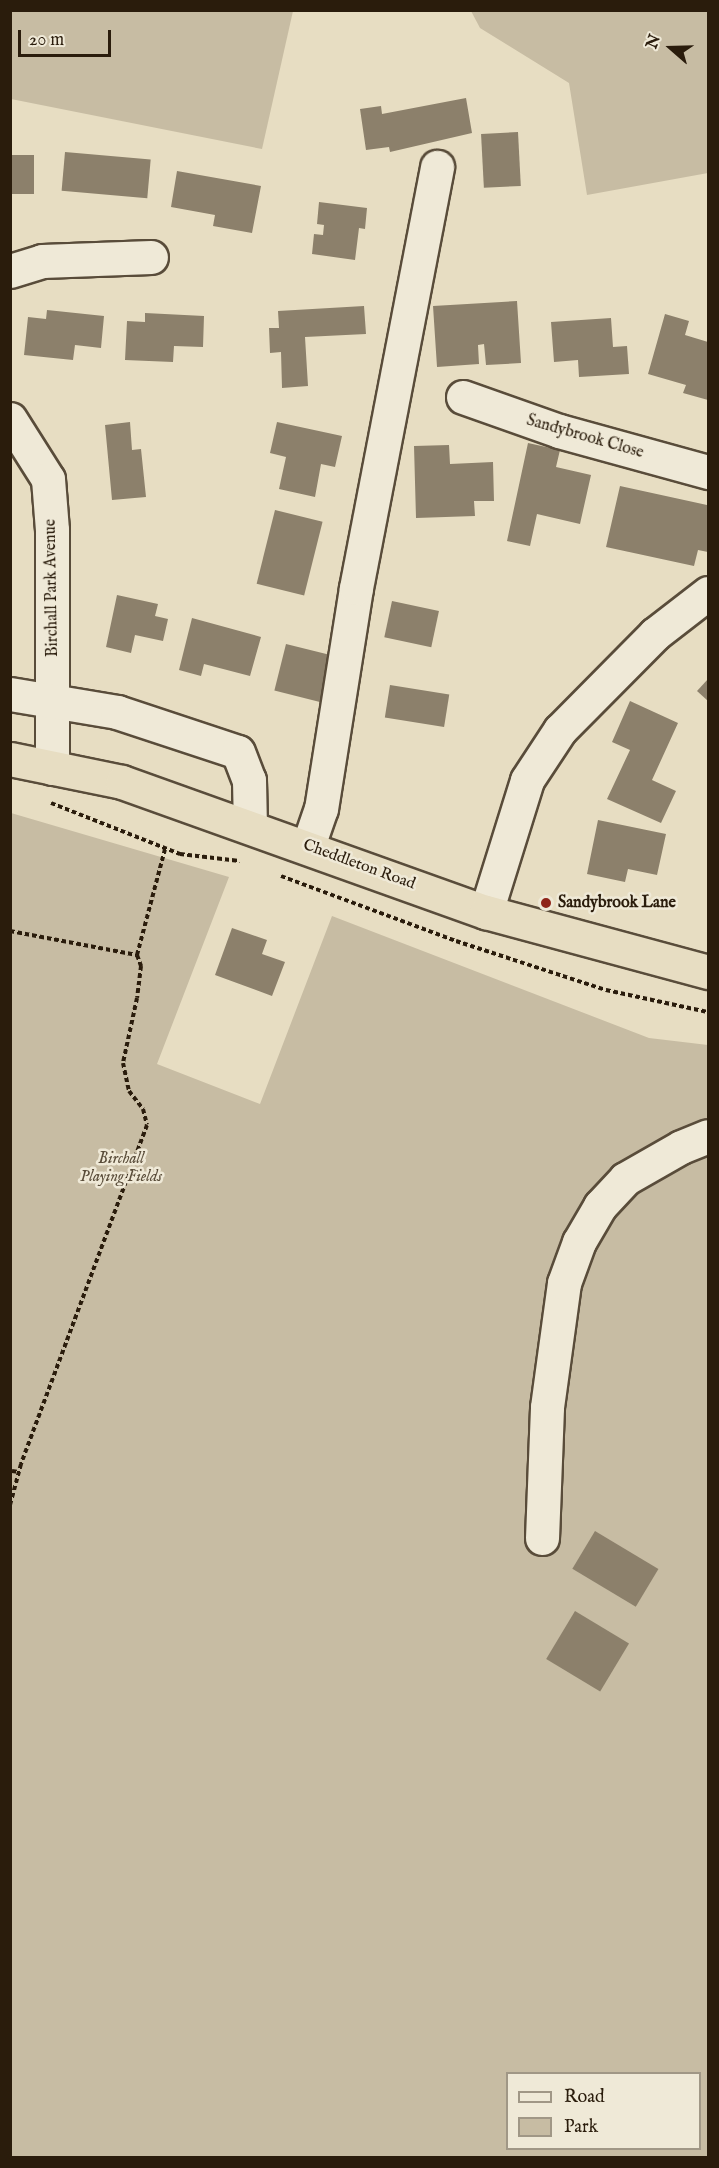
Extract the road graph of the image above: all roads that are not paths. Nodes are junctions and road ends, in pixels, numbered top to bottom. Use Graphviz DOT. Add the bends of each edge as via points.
graph roads {
  1 [pos="437,167"];
  2 [pos="151,257"];
  3 [pos="10,271"];
  4 [pos="463,397"];
  5 [pos="10,419"];
  6 [pos="708,472"];
  7 [pos="708,593"];
  8 [pos="10,694"];
  9 [pos="51,701"];
  10 [pos="10,759"];
  11 [pos="52,768"];
  12 [pos="250,826"];
  13 [pos="308,846"];
  14 [pos="486,912"];
  15 [pos="708,972"];
  16 [pos="708,1136"];
  17 [pos="542,1538"];
  1 -- 13 [label="street" via="356,588 321,808"];
  2 -- 3 [label="street" via="42,261"];
  4 -- 6 [label="street, Sandybrook Close" via="559,431"];
  5 -- 9 [label="street, Birchall Park Avenue" via="48,479 52,530"];
  7 -- 14 [label="street" via="655,634 560,730 527,780"];
  8 -- 9 [label="street"];
  9 -- 11 [label="street, Birchall Park Avenue"];
  9 -- 12 [label="street" via="117,712 238,752 249,780"];
  10 -- 11 [label="highway, Cheddleton Road"];
  11 -- 12 [label="highway, Cheddleton Road" via="122,782"];
  12 -- 13 [label="highway, Cheddleton Road"];
  13 -- 14 [label="highway, Cheddleton Road"];
  14 -- 15 [label="highway, Cheddleton Road"];
  16 -- 17 [label="street" via="626,1179 600,1206 579,1242 564,1283 547,1407"];
}
